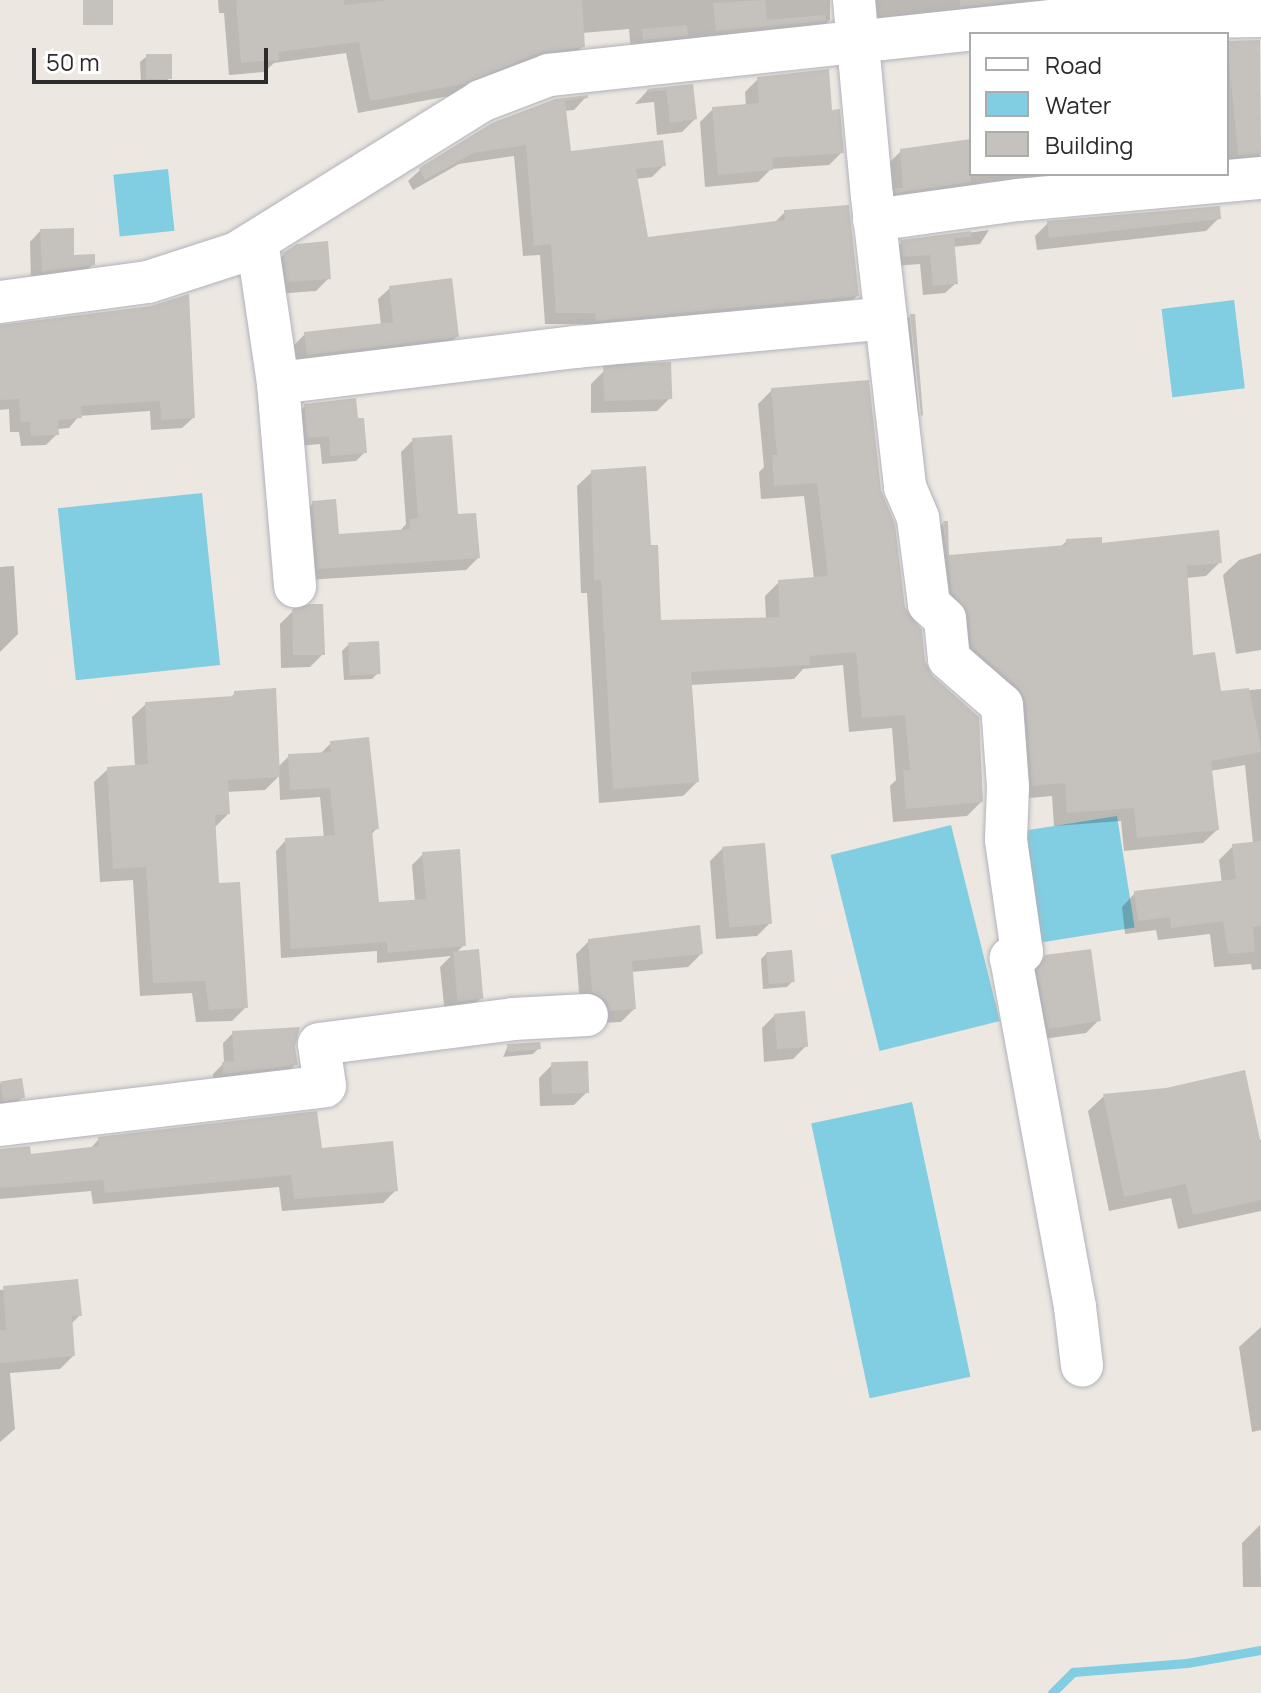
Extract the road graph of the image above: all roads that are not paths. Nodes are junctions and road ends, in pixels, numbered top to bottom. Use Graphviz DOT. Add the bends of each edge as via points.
graph roads {
  1 [pos="1261,16"];
  2 [pos="856,20"];
  3 [pos="1261,178"];
  4 [pos="874,220"];
  5 [pos="257,241"];
  6 [pos="0,302"];
  7 [pos="886,318"];
  8 [pos="278,383"];
  9 [pos="295,586"];
  10 [pos="587,1015"];
  11 [pos="0,1125"];
  12 [pos="1082,1366"];
  1 -- 2 [label="street"];
  2 -- 4 [label="street"];
  2 -- 5 [label="street" via="549,75 481,101"];
  3 -- 4 [label="street" via="1018,200"];
  4 -- 7 [label="street"];
  5 -- 6 [label="street" via="237,253 148,282"];
  5 -- 8 [label="street"];
  7 -- 8 [label="street" via="638,340"];
  7 -- 12 [label="street" via="905,487 918,518 929,604 945,619 949,659 1002,705 1006,840 1022,952 1011,958"];
  8 -- 9 [label="street"];
  10 -- 11 [label="street" via="319,1044 325,1086"];
}
